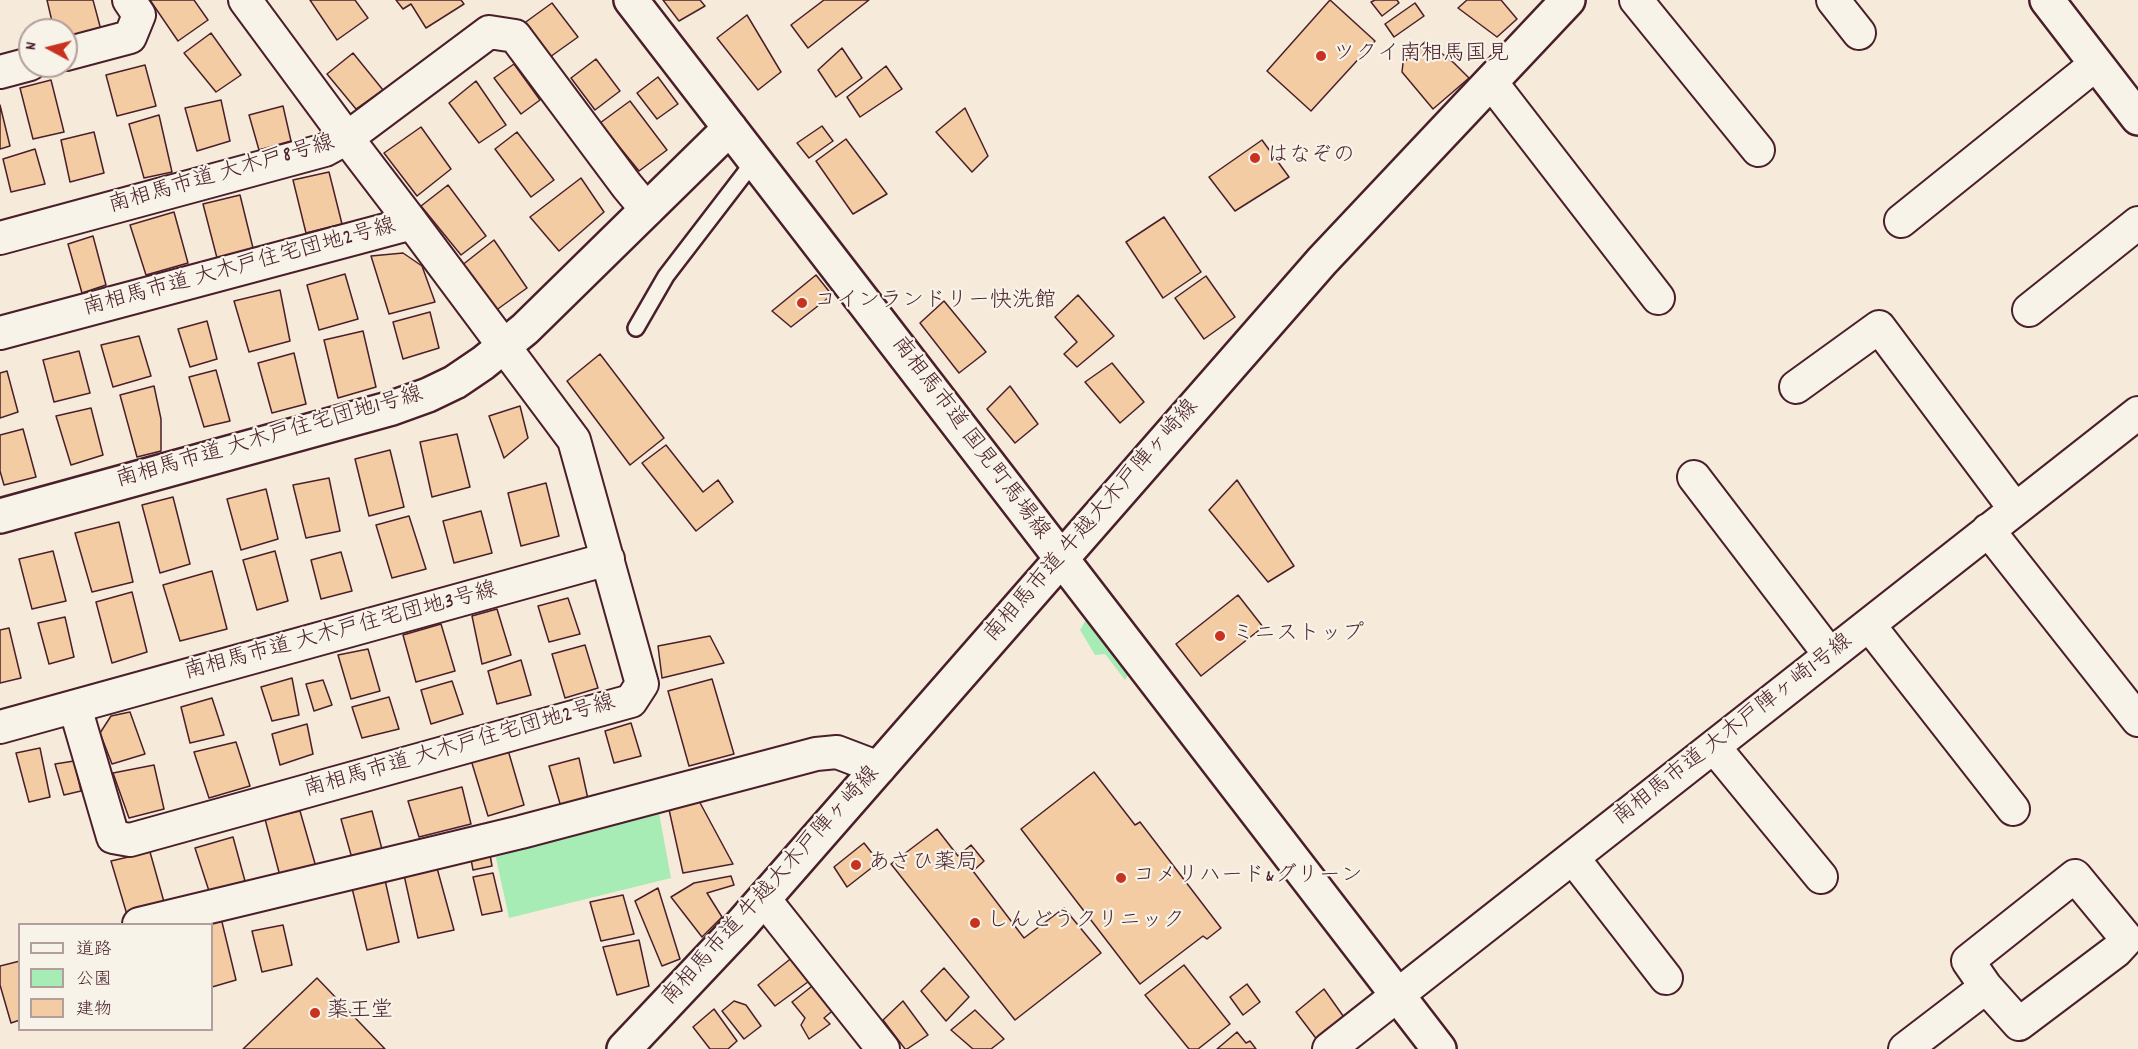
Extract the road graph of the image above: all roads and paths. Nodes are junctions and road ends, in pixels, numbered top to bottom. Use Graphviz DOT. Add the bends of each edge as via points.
graph roads {
  1 [pos="129,0"];
  2 [pos="245,0"];
  3 [pos="631,0"];
  4 [pos="1568,0"];
  5 [pos="1636,0"];
  6 [pos="1833,0"];
  7 [pos="2047,0"];
  8 [pos="1859,33"];
  9 [pos="78,51"];
  10 [pos="2096,64"];
  11 [pos="18,67"];
  12 [pos="0,72"];
  13 [pos="1491,82"];
  14 [pos="2138,118"];
  15 [pos="730,128"];
  16 [pos="347,138"];
  17 [pos="1758,150"];
  18 [pos="755,160"];
  19 [pos="647,210"];
  20 [pos="1901,221"];
  21 [pos="412,223"];
  22 [pos="2138,223"];
  23 [pos="0,238"];
  24 [pos="1658,298"];
  25 [pos="2029,310"];
  26 [pos="636,328"];
  27 [pos="0,333"];
  28 [pos="504,347"];
  29 [pos="1796,387"];
  30 [pos="2138,413"];
  31 [pos="1694,477"];
  32 [pos="2015,509"];
  33 [pos="0,516"];
  34 [pos="1988,530"];
  35 [pos="608,559"];
  36 [pos="1061,559"];
  37 [pos="1869,625"];
  38 [pos="1830,655"];
  39 [pos="75,707"];
  40 [pos="2138,720"];
  41 [pos="0,728"];
  42 [pos="1714,747"];
  43 [pos="879,768"];
  44 [pos="2013,809"];
  45 [pos="1574,858"];
  46 [pos="1821,877"];
  47 [pos="764,899"];
  48 [pos="144,923"];
  49 [pos="1666,978"];
  50 [pos="1986,987"];
  51 [pos="1398,996"];
  52 [pos="624,1049"];
  53 [pos="883,1049"];
  54 [pos="1329,1049"];
  55 [pos="1439,1049"];
  56 [pos="1905,1049"];
  1 -- 9 [label="street" via="139,15 130,36"];
  2 -- 16 [label="street, 南相馬市道 大木戸8号線"];
  3 -- 15 [label="street, 南相馬市道 国見町馬場線"];
  4 -- 13 [label="street, 南相馬市道 牛越大木戸陣ヶ崎線"];
  5 -- 17 [label="street"];
  6 -- 8 [label="street"];
  7 -- 10 [label="street"];
  10 -- 14 [label="street"];
  10 -- 20 [label="street"];
  11 -- 12 [label="street"];
  13 -- 24 [label="street"];
  13 -- 36 [label="street, 南相馬市道 牛越大木戸陣ヶ崎線" via="1322,261"];
  15 -- 18 [label="street, 南相馬市道 国見町馬場線"];
  15 -- 19 [label="street, 南相馬市道 大木戸住宅団地1号線"];
  16 -- 19 [label="street" via="489,32 515,36"];
  16 -- 21 [label="street"];
  16 -- 23 [label="street, 南相馬市道 大木戸8号線" via="325,150"];
  18 -- 26 [label="lane" via="666,276"];
  18 -- 36 [label="street, 南相馬市道 国見町馬場線"];
  19 -- 28 [label="street, 南相馬市道 大木戸住宅団地1号線"];
  21 -- 27 [label="street, 南相馬市道 大木戸住宅団地2号線"];
  21 -- 28 [label="street, 南相馬市道 大木戸住宅団地2号線"];
  22 -- 25 [label="street"];
  28 -- 33 [label="street, 南相馬市道 大木戸住宅団地1号線" via="455,382 393,408"];
  28 -- 35 [label="street, 南相馬市道 大木戸住宅団地2号線" via="574,440"];
  29 -- 32 [label="street" via="1878,327"];
  30 -- 32 [label="street, 南相馬市道 大木戸陣ヶ崎1号線"];
  31 -- 38 [label="street"];
  32 -- 34 [label="street, 南相馬市道 大木戸陣ヶ崎1号線"];
  34 -- 37 [label="street, 南相馬市道 大木戸陣ヶ崎1号線"];
  34 -- 40 [label="street"];
  35 -- 39 [label="street, 南相馬市道 大木戸住宅団地3号線"];
  35 -- 39 [label="street, 南相馬市道 大木戸住宅団地2号線" via="642,684 631,701 130,840 113,837"];
  36 -- 43 [label="street, 南相馬市道 牛越大木戸陣ヶ崎線"];
  36 -- 51 [label="street, 南相馬市道 国見町馬場線"];
  37 -- 38 [label="street, 南相馬市道 大木戸陣ヶ崎1号線"];
  37 -- 44 [label="street"];
  38 -- 42 [label="street, 南相馬市道 大木戸陣ヶ崎1号線"];
  39 -- 41 [label="street"];
  42 -- 45 [label="street, 南相馬市道 大木戸陣ヶ崎1号線"];
  42 -- 46 [label="street"];
  43 -- 47 [label="street, 南相馬市道 牛越大木戸陣ヶ崎線"];
  43 -- 48 [label="street" via="837,752 816,754 521,832"];
  45 -- 49 [label="street"];
  45 -- 51 [label="street, 南相馬市道 大木戸陣ヶ崎1号線"];
  47 -- 52 [label="street, 南相馬市道 牛越大木戸陣ヶ崎線"];
  47 -- 53 [label="street"];
  50 -- 50 [label="street" via="1968,961 2076,876 2127,939 2019,1024"];
  50 -- 56 [label="street"];
  51 -- 54 [label="street, 南相馬市道 大木戸陣ヶ崎1号線"];
  51 -- 55 [label="street, 南相馬市道 国見町馬場線"];
}
